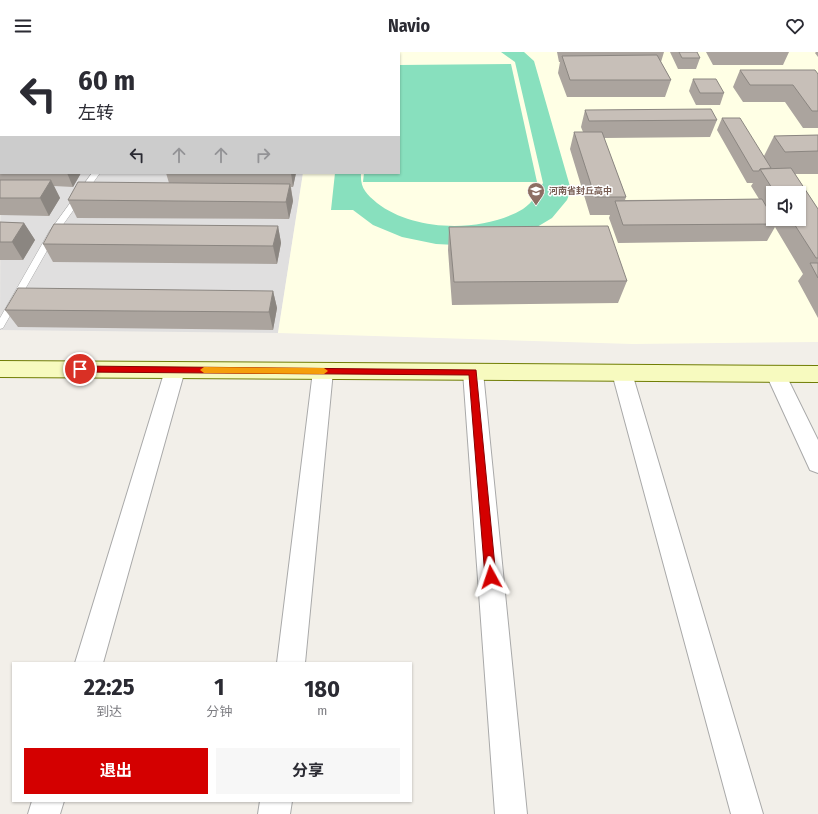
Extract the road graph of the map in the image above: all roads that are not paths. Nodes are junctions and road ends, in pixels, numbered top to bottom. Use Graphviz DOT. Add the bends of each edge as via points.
graph roads {
  1 [pos="95,174"];
  2 [pos="0,326"];
  3 [pos="0,369"];
  4 [pos="175,370"];
  5 [pos="323,371"];
  6 [pos="473,372"];
  7 [pos="622,373"];
  8 [pos="776,374"];
  9 [pos="818,374"];
  10 [pos="818,463"];
  11 [pos="89,662"];
  12 [pos="291,662"];
  13 [pos="48,802"];
  14 [pos="276,802"];
  15 [pos="44,814"];
  16 [pos="274,814"];
  17 [pos="511,814"];
  18 [pos="747,814"];
  1 -- 2 [label="lane" via="53,232"];
  3 -- 4 [label="street"];
  4 -- 5 [label="street"];
  4 -- 11 [label="street"];
  5 -- 6 [label="street"];
  5 -- 12 [label="street"];
  6 -- 7 [label="street"];
  6 -- 17 [label="street"];
  7 -- 8 [label="street"];
  7 -- 18 [label="street"];
  8 -- 9 [label="street"];
  8 -- 10 [label="street"];
  13 -- 15 [label="street"];
  14 -- 16 [label="street"];
}
